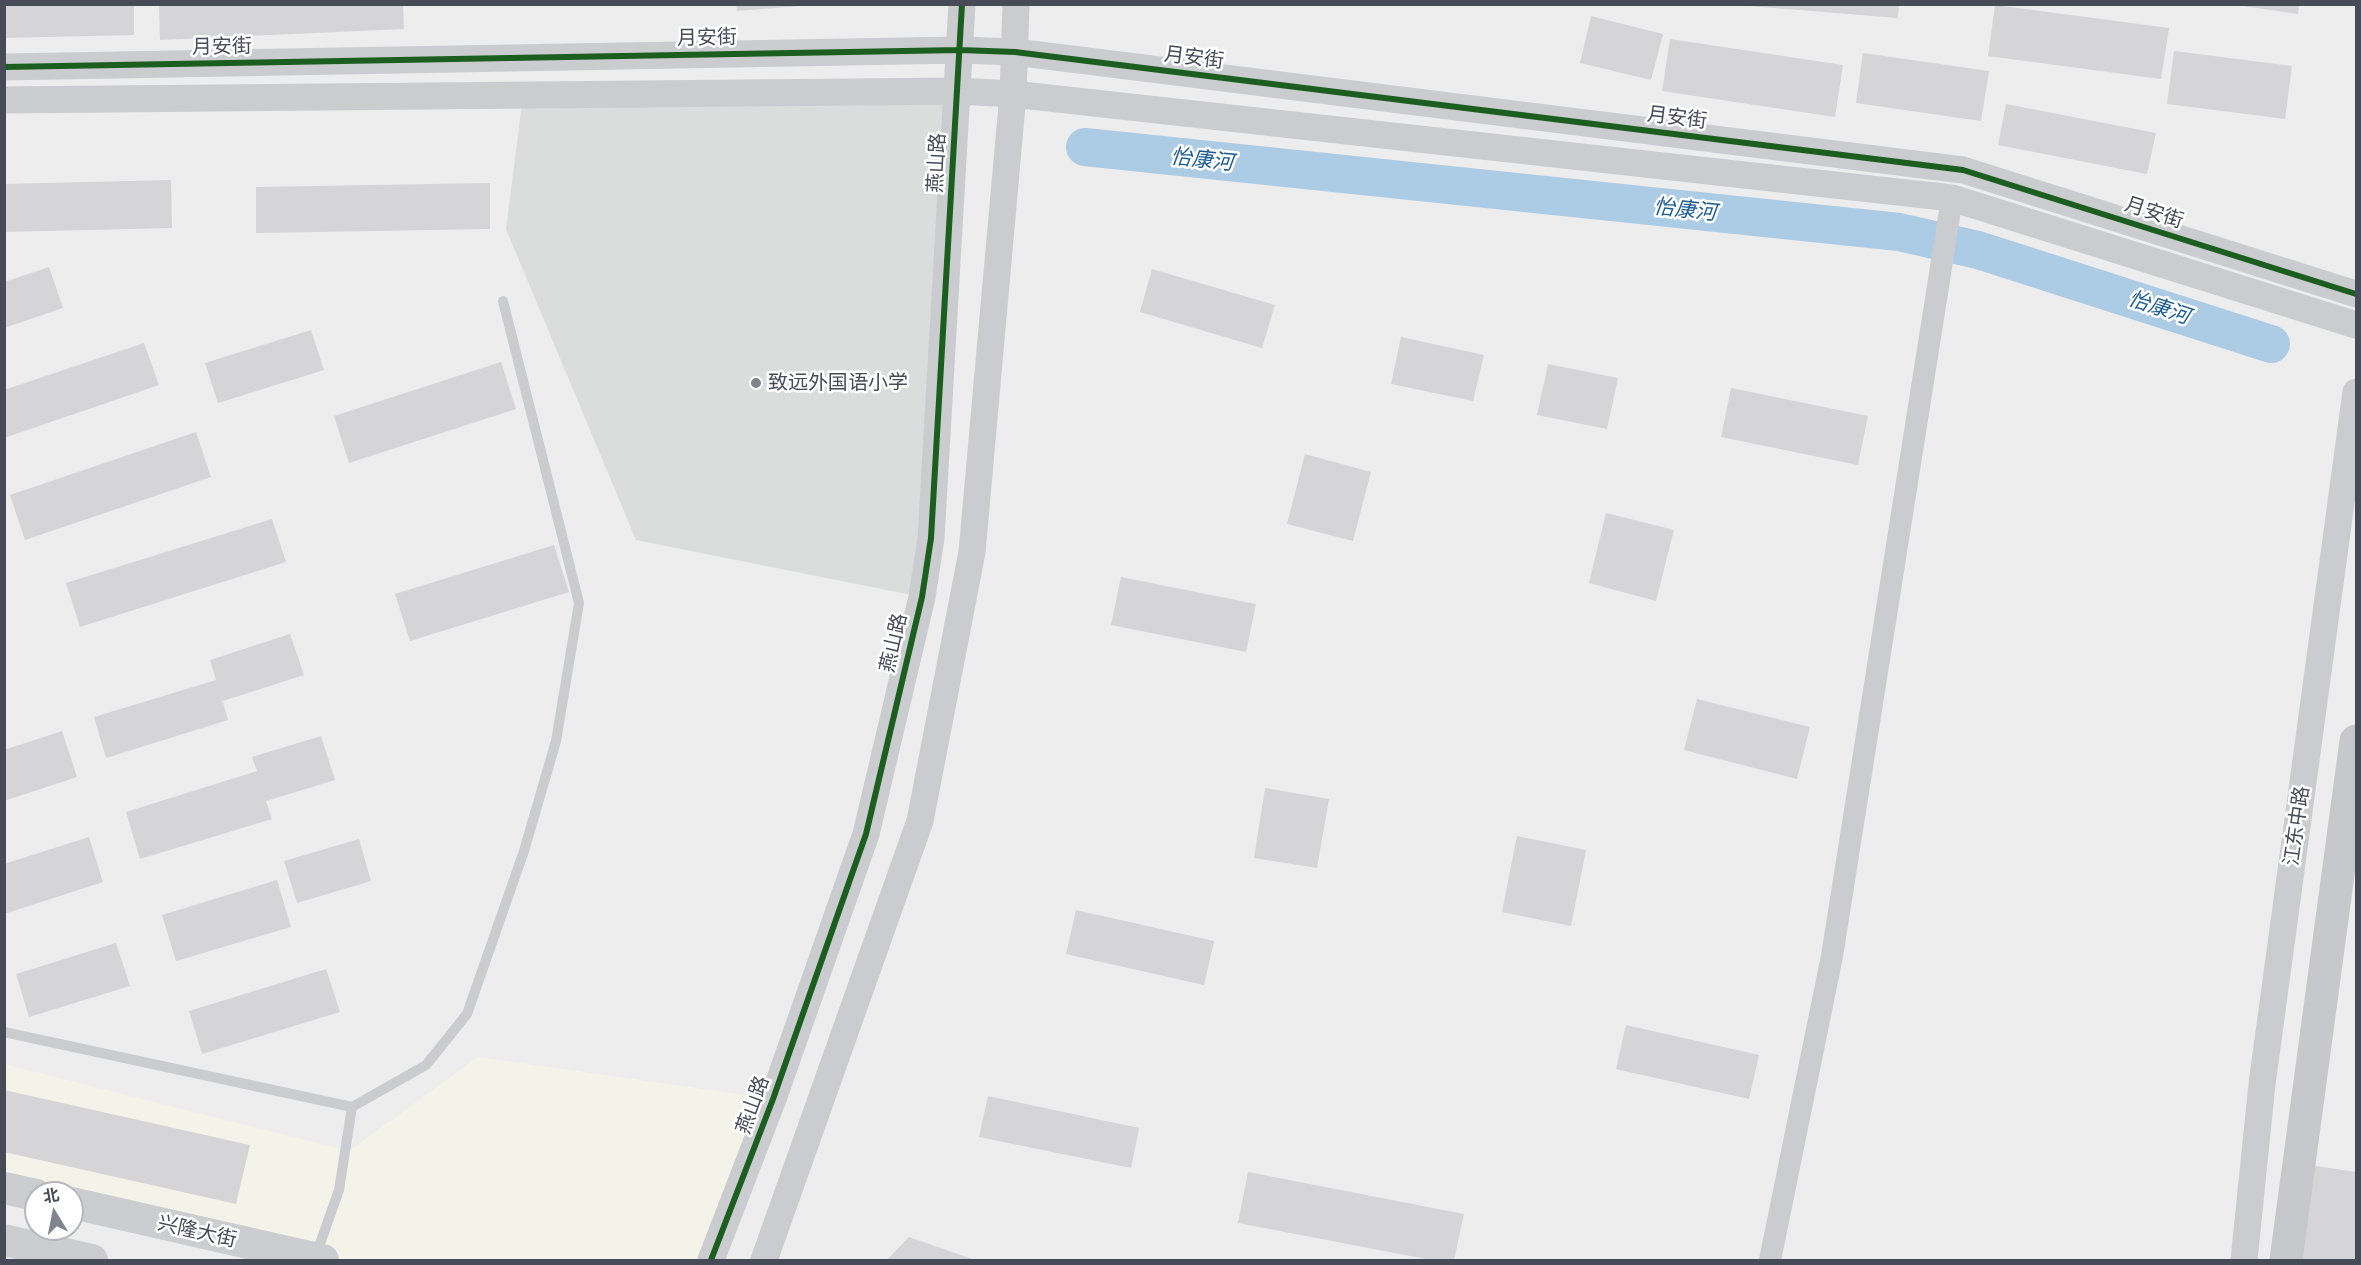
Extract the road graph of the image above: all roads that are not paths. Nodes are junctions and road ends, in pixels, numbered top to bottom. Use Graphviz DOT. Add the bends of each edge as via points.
graph roads {
  1 [pos="962,4"];
  2 [pos="1016,4"];
  3 [pos="960,50"];
  4 [pos="1015,52"];
  5 [pos="4,67"];
  6 [pos="958,91"];
  7 [pos="1013,94"];
  8 [pos="4,100"];
  9 [pos="1952,199"];
  10 [pos="2356,294"];
  11 [pos="503,301"];
  12 [pos="2356,325"];
  13 [pos="2356,392"];
  14 [pos="2356,741"];
  15 [pos="4,1032"];
  16 [pos="352,1107"];
  17 [pos="4,1188"];
  18 [pos="24,1192"];
  19 [pos="84,1206"];
  20 [pos="4,1240"];
  21 [pos="92,1260"];
  22 [pos="317,1260"];
  23 [pos="711,1260"];
  24 [pos="764,1260"];
  25 [pos="1770,1260"];
  26 [pos="2244,1260"];
  27 [pos="2286,1260"];
  1 -- 3 [label="street, 燕山路"];
  2 -- 4 [label="street"];
  3 -- 4 [label="street, 月安街"];
  3 -- 5 [label="street, 月安街"];
  3 -- 6 [label="street, 燕山路"];
  4 -- 7 [label="street"];
  4 -- 10 [label="street, 月安街" via="1963,170"];
  6 -- 7 [label="street"];
  6 -- 8 [label="street"];
  6 -- 23 [label="street, 燕山路" via="932,538 922,597 866,834 773,1099"];
  7 -- 9 [label="street"];
  7 -- 24 [label="street" via="972,552 920,821"];
  9 -- 12 [label="street"];
  9 -- 25 [label="street" via="1832,956"];
  11 -- 16 [label="lane" via="579,603 556,741 524,851 467,1014 426,1065"];
  13 -- 26 [label="street, 江东中路" via="2262,1084"];
  14 -- 27 [label="main road"];
  15 -- 16 [label="lane"];
  16 -- 22 [label="lane" via="339,1190"];
  17 -- 18 [label="main road"];
  19 -- 22 [label="main road, 兴隆大街"];
  20 -- 21 [label="main road"];
}
